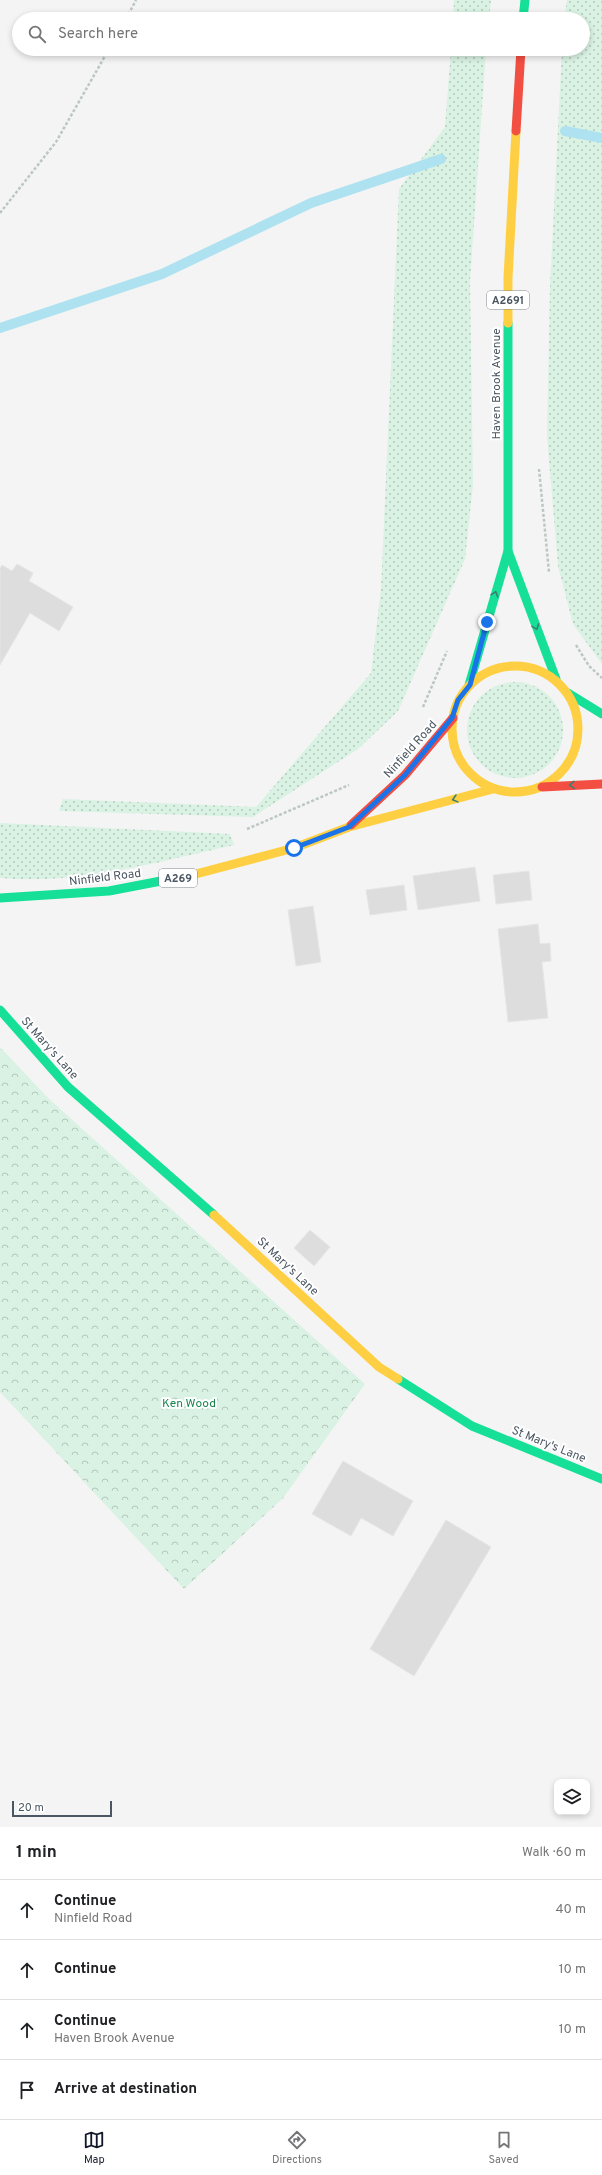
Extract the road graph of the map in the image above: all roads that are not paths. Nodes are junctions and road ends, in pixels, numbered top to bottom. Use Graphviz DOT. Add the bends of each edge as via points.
graph roads {
  1 [pos="525,0"];
  2 [pos="524,12"];
  3 [pos="521,56"];
  4 [pos="508,551"];
  5 [pos="556,679"];
  6 [pos="470,685"];
  7 [pos="568,693"];
  8 [pos="602,714"];
  9 [pos="452,718"];
  10 [pos="602,784"];
  11 [pos="542,787"];
  12 [pos="493,789"];
  13 [pos="349,827"];
  14 [pos="0,898"];
  15 [pos="0,1010"];
  16 [pos="602,1479"];
  1 -- 2 [label="main road"];
  3 -- 4 [label="main road, Haven Brook Avenue / A2691" via="508,278"];
  4 -- 5 [label="main road, Haven Brook Avenue / A2691, one-way"];
  6 -- 4 [label="main road, Haven Brook Avenue / A2691, one-way"];
  5 -- 6 [label="main road" via="539,670 521,665 484,673"];
  5 -- 7 [label="main road"];
  6 -- 9 [label="main road" via="458,700"];
  7 -- 8 [label="main road"];
  7 -- 11 [label="main road" via="576,709 579,728 576,746 558,777"];
  9 -- 12 [label="main road" via="452,737 466,770 478,781"];
  9 -- 13 [label="main road, Ninfield Road / A269" via="405,775"];
  10 -- 11 [label="main road, one-way"];
  11 -- 12 [label="main road" via="525,792"];
  12 -- 13 [label="main road, Ninfield Road / A269, one-way"];
  13 -- 14 [label="main road, Ninfield Road / A269" via="294,848 185,877 109,891"];
  15 -- 16 [label="main road, St Mary's Lane" via="68,1087 179,1183 379,1367 472,1426"];
}
